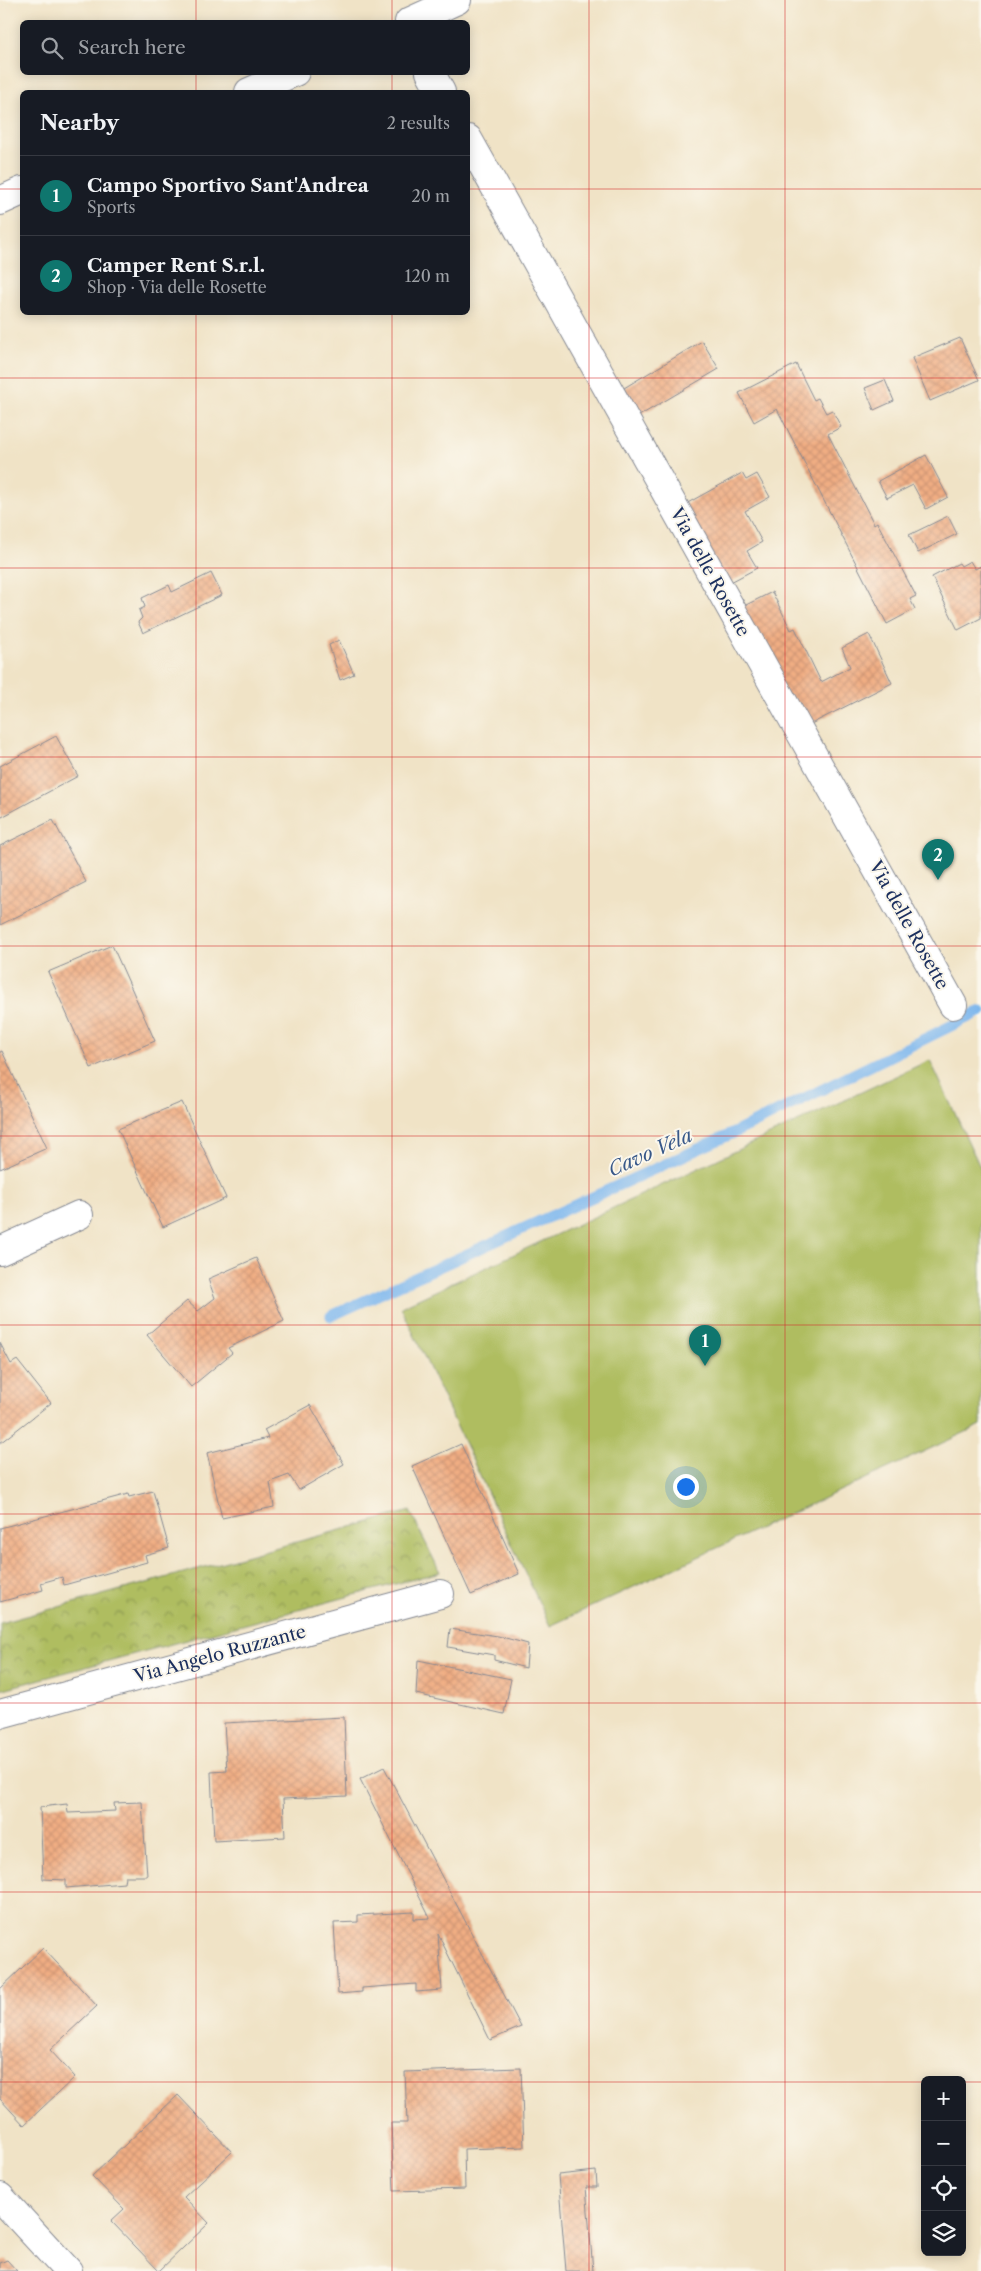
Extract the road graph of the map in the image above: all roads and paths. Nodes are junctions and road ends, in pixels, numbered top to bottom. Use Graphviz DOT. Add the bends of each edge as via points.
graph roads {
  1 [pos="457,0"];
  2 [pos="413,20"];
  3 [pos="288,75"];
  4 [pos="432,75"];
  5 [pos="254,90"];
  6 [pos="440,90"];
  7 [pos="470,144"];
  8 [pos="20,192"];
  9 [pos="0,201"];
  10 [pos="953,1004"];
  11 [pos="79,1215"];
  12 [pos="0,1251"];
  13 [pos="440,1594"];
  14 [pos="0,1714"];
  15 [pos="0,2197"];
  16 [pos="68,2271"];
  1 -- 2 [label="street"];
  3 -- 5 [label="street"];
  4 -- 6 [label="street"];
  7 -- 10 [label="street, Via delle Rosette"];
  8 -- 9 [label="street"];
  11 -- 12 [label="street"];
  13 -- 14 [label="street, Via Angelo Ruzzante"];
  15 -- 16 [label="street"];
}
